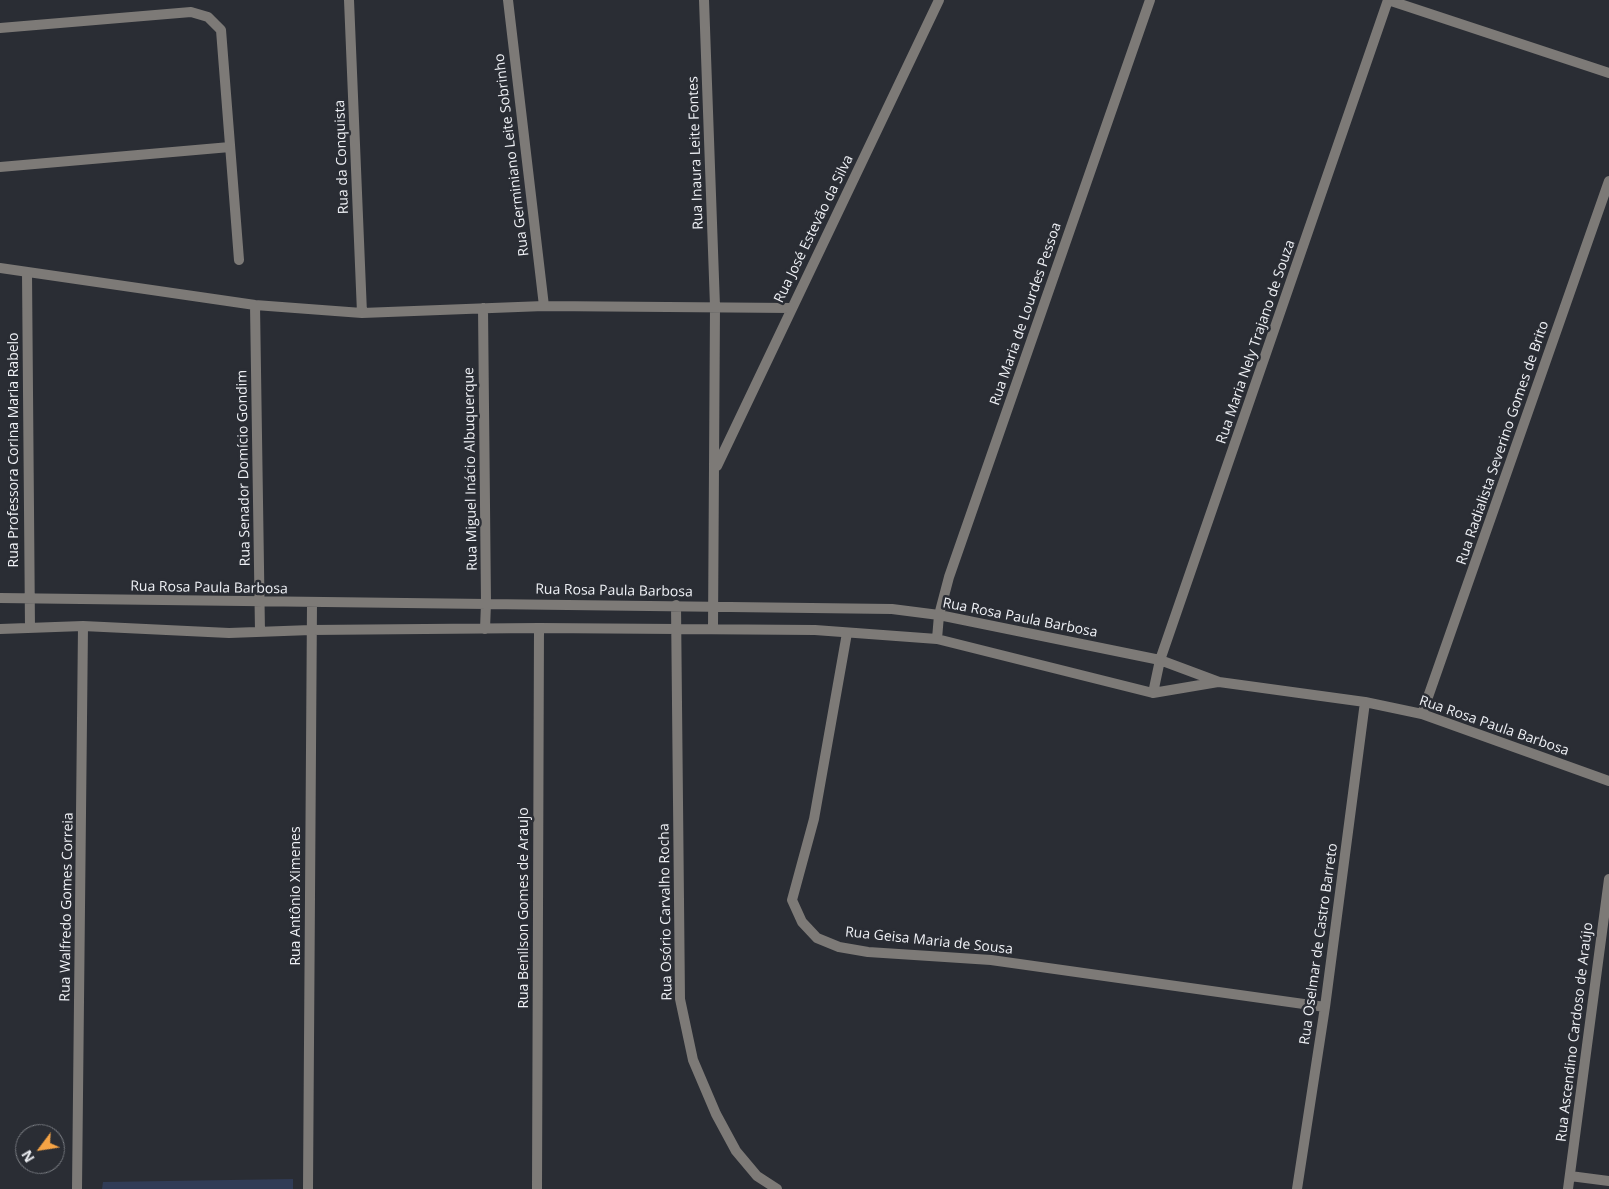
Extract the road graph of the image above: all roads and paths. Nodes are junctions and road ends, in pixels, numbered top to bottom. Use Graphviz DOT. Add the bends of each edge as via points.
graph roads {
  1 [pos="349,0"];
  2 [pos="508,0"];
  3 [pos="704,0"];
  4 [pos="939,0"];
  5 [pos="1150,0"];
  6 [pos="1388,0"];
  7 [pos="0,28"];
  8 [pos="1609,73"];
  9 [pos="230,147"];
  10 [pos="0,167"];
  11 [pos="1609,181"];
  12 [pos="239,260"];
  13 [pos="0,268"];
  14 [pos="27,272"];
  15 [pos="255,305"];
  16 [pos="544,306"];
  17 [pos="715,306"];
  18 [pos="483,308"];
  19 [pos="791,308"];
  20 [pos="362,313"];
  21 [pos="715,470"];
  22 [pos="0,598"];
  23 [pos="29,599"];
  24 [pos="260,603"];
  25 [pos="312,603"];
  26 [pos="486,603"];
  27 [pos="676,606"];
  28 [pos="714,606"];
  29 [pos="939,615"];
  30 [pos="83,626"];
  31 [pos="30,628"];
  32 [pos="539,628"];
  33 [pos="713,628"];
  34 [pos="0,629"];
  35 [pos="485,629"];
  36 [pos="311,630"];
  37 [pos="675,630"];
  38 [pos="260,632"];
  39 [pos="847,633"];
  40 [pos="937,639"];
  41 [pos="1160,660"];
  42 [pos="1219,682"];
  43 [pos="1153,693"];
  44 [pos="1365,702"];
  45 [pos="1422,714"];
  46 [pos="1609,781"];
  47 [pos="1609,879"];
  48 [pos="1607,903"];
  49 [pos="1325,1007"];
  50 [pos="1570,1176"];
  51 [pos="1609,1181"];
  52 [pos="77,1189"];
  53 [pos="308,1189"];
  54 [pos="537,1189"];
  55 [pos="777,1189"];
  56 [pos="1297,1189"];
  57 [pos="1568,1189"];
  1 -- 20 [label="street, Rua da Conquista"];
  2 -- 16 [label="street, Rua Germiniano Leite Sobrinho"];
  3 -- 17 [label="street, Rua Inaura Leite Fontes"];
  4 -- 19 [label="street, Rua José Estevão da Silva"];
  5 -- 29 [label="street, Rua Maria de Lourdes Pessoa" via="949,577"];
  6 -- 8 [label="street"];
  6 -- 41 [label="street, Rua Maria Nely Trajano de Souza"];
  7 -- 9 [label="street" via="190,12 208,17 221,30"];
  9 -- 10 [label="street"];
  9 -- 12 [label="street"];
  11 -- 45 [label="street, Rua Radialista Severino Gomes de Brito"];
  13 -- 14 [label="street"];
  14 -- 15 [label="street"];
  14 -- 23 [label="street, Rua Professora Corina Maria Rabelo"];
  15 -- 20 [label="street"];
  15 -- 24 [label="street, Rua Senador Domício Gondim"];
  16 -- 17 [label="street"];
  16 -- 18 [label="street"];
  17 -- 19 [label="street"];
  17 -- 21 [label="street, Rua Inaura Leite Fontes"];
  18 -- 20 [label="street"];
  18 -- 26 [label="street, Rua Miguel Inácio Albuquerque"];
  19 -- 21 [label="street, Rua José Estevão da Silva"];
  21 -- 28 [label="street, Rua Inaura Leite Fontes"];
  22 -- 23 [label="street, Rua Rosa Paula Barbosa"];
  23 -- 24 [label="street, Rua Rosa Paula Barbosa"];
  23 -- 31 [label="street, Rua Professora Corina Maria Rabelo"];
  24 -- 25 [label="street, Rua Rosa Paula Barbosa"];
  24 -- 38 [label="street, Rua Senador Domício Gondim"];
  25 -- 26 [label="street, Rua Rosa Paula Barbosa"];
  25 -- 36 [label="street, Rua Antônio Ximenes"];
  26 -- 27 [label="street, Rua Rosa Paula Barbosa"];
  26 -- 35 [label="street, Rua Miguel Inácio Albuquerque"];
  27 -- 28 [label="street, Rua Rosa Paula Barbosa"];
  27 -- 37 [label="street, Rua Osório Carvalho Rocha"];
  28 -- 29 [label="street, Rua Rosa Paula Barbosa" via="892,609"];
  28 -- 33 [label="street, Rua Inaura Leite Fontes"];
  29 -- 40 [label="street, Rua Maria de Lourdes Pessoa"];
  29 -- 41 [label="street, Rua Rosa Paula Barbosa"];
  30 -- 31 [label="street, Rua Rosa Paula Barbosa"];
  30 -- 38 [label="street, Rua Rosa Paula Barbosa"];
  30 -- 52 [label="street, Rua Walfredo Gomes Correia"];
  31 -- 34 [label="street, Rua Rosa Paula Barbosa"];
  32 -- 35 [label="street, Rua Rosa Paula Barbosa"];
  32 -- 37 [label="street, Rua Rosa Paula Barbosa"];
  32 -- 54 [label="street, Rua Benilson Gomes de Araujo"];
  33 -- 37 [label="street, Rua Rosa Paula Barbosa"];
  33 -- 39 [label="street, Rua Rosa Paula Barbosa"];
  35 -- 36 [label="street, Rua Rosa Paula Barbosa"];
  36 -- 38 [label="street, Rua Rosa Paula Barbosa"];
  36 -- 53 [label="street, Rua Antônio Ximenes"];
  37 -- 55 [label="street, Rua Osório Carvalho Rocha" via="680,999 693,1060 716,1114 736,1152 757,1176"];
  39 -- 40 [label="street, Rua Rosa Paula Barbosa"];
  39 -- 49 [label="street, Rua Geisa Maria de Sousa" via="814,819 792,900 802,922 817,938 839,947 868,952 990,960"];
  40 -- 43 [label="street, Rua Rosa Paula Barbosa"];
  41 -- 42 [label="street, Rua Rosa Paula Barbosa"];
  41 -- 43 [label="street, Rua Maria Nely Trajano de Souza"];
  42 -- 43 [label="street, Rua Rosa Paula Barbosa"];
  42 -- 44 [label="street, Rua Rosa Paula Barbosa"];
  44 -- 45 [label="street, Rua Rosa Paula Barbosa"];
  44 -- 49 [label="street, Rua Oselmar de Castro Barreto"];
  45 -- 46 [label="street, Rua Rosa Paula Barbosa"];
  47 -- 48 [label="street, Rua Ascendino Cardoso de Araújo"];
  48 -- 50 [label="street, Rua Ascendino Cardoso de Araújo"];
  49 -- 56 [label="street, Rua Oselmar de Castro Barreto"];
  50 -- 51 [label="street"];
  50 -- 57 [label="street, Rua Ascendino Cardoso de Araújo"];
}
